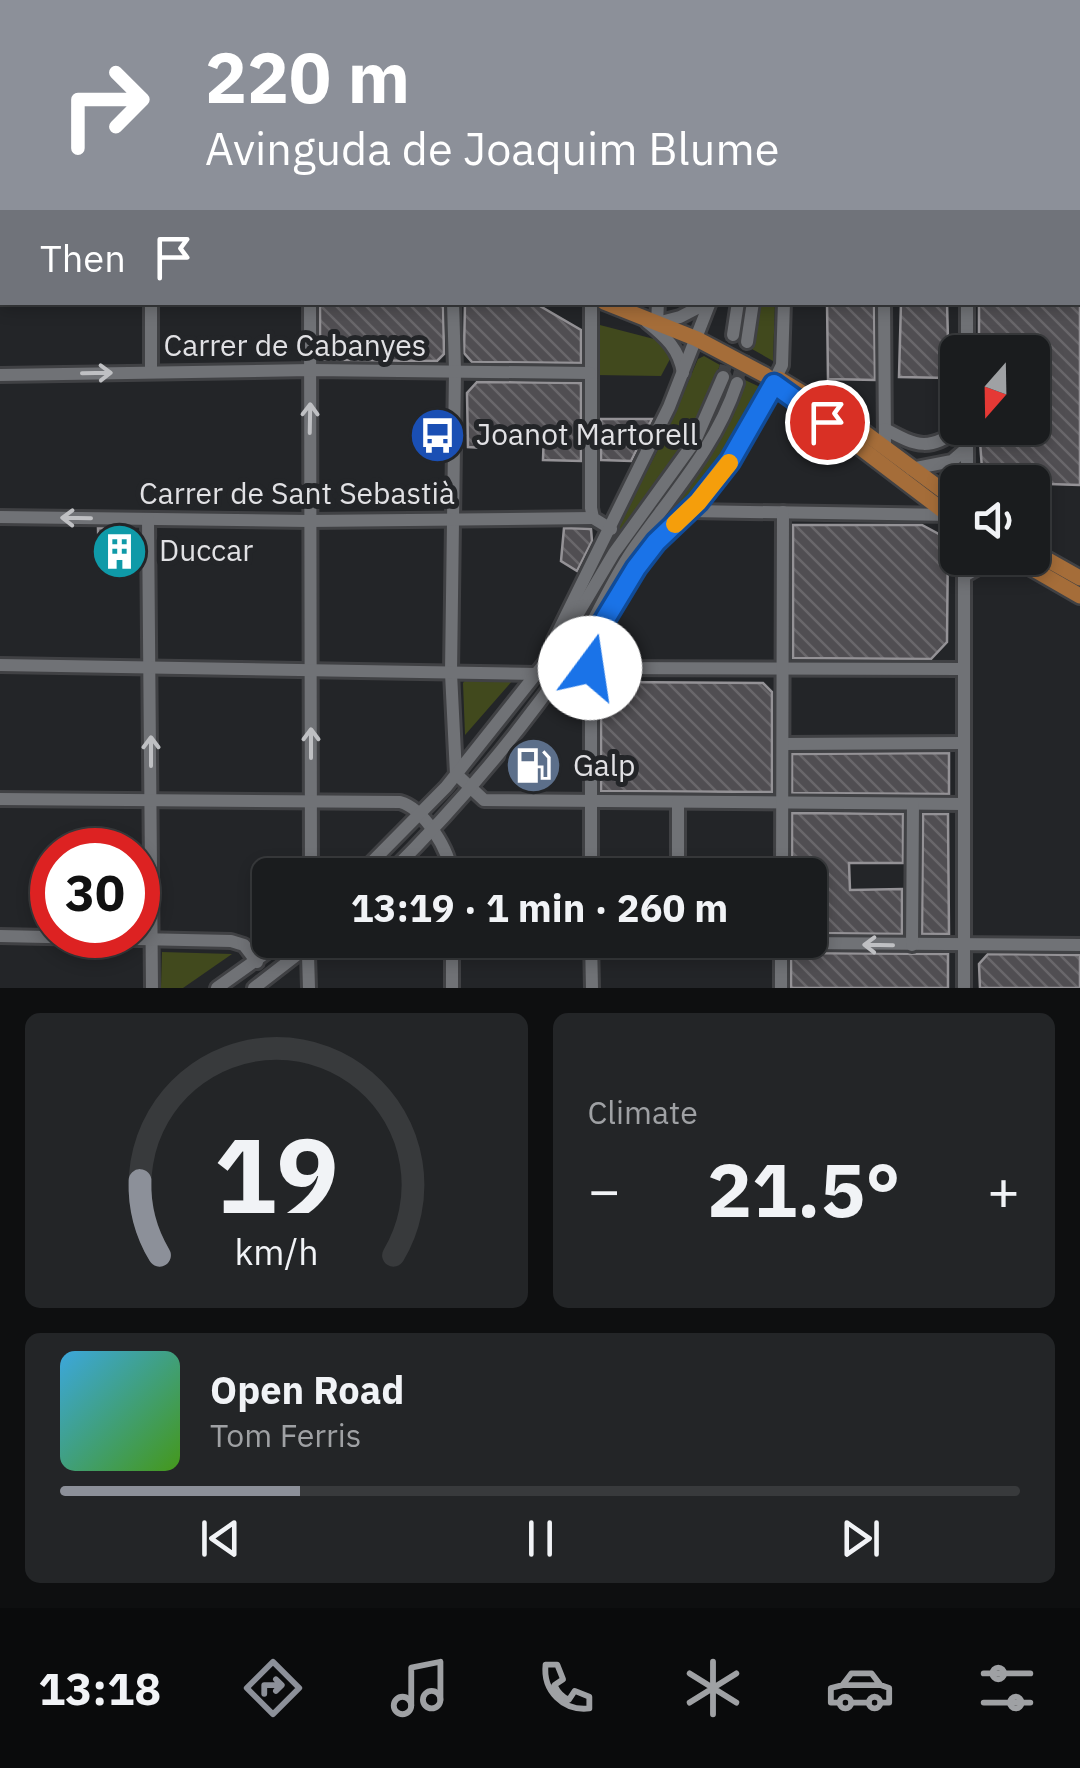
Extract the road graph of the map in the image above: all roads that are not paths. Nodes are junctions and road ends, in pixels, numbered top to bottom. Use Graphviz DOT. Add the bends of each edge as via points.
graph roads {
  1 [pos="151,305"];
  2 [pos="310,305"];
  3 [pos="454,305"];
  4 [pos="591,305"];
  5 [pos="612,305"];
  6 [pos="656,305"];
  7 [pos="703,305"];
  8 [pos="708,305"];
  9 [pos="738,305"];
  10 [pos="752,305"];
  11 [pos="784,305"];
  12 [pos="884,305"];
  13 [pos="967,305"];
  14 [pos="649,320"];
  15 [pos="967,335"];
  16 [pos="697,339"];
  17 [pos="311,370"];
  18 [pos="456,370"];
  19 [pos="151,372"];
  20 [pos="590,372"];
  21 [pos="0,375"];
  22 [pos="683,375"];
  23 [pos="772,379"];
  24 [pos="885,429"];
  25 [pos="845,435"];
  26 [pos="940,442"];
  27 [pos="967,445"];
  28 [pos="886,447"];
  29 [pos="967,448"];
  30 [pos="968,465"];
  31 [pos="916,470"];
  32 [pos="940,496"];
  33 [pos="940,502"];
  34 [pos="689,510"];
  35 [pos="783,512"];
  36 [pos="592,513"];
  37 [pos="940,513"];
  38 [pos="0,517"];
  39 [pos="148,518"];
  40 [pos="454,520"];
  41 [pos="309,521"];
  42 [pos="611,528"];
  43 [pos="1050,561"];
  44 [pos="1044,575"];
  45 [pos="964,576"];
  46 [pos="1080,578"];
  47 [pos="1080,596"];
  48 [pos="590,644"];
  49 [pos="0,665"];
  50 [pos="152,668"];
  51 [pos="590,668"];
  52 [pos="783,669"];
  53 [pos="963,669"];
  54 [pos="311,670"];
  55 [pos="541,670"];
  56 [pos="451,673"];
  57 [pos="547,690"];
  58 [pos="963,743"];
  59 [pos="783,744"];
  60 [pos="456,774"];
  61 [pos="470,789"];
  62 [pos="0,799"];
  63 [pos="151,801"];
  64 [pos="591,801"];
  65 [pos="678,802"];
  66 [pos="311,803"];
  67 [pos="783,803"];
  68 [pos="913,804"];
  69 [pos="963,804"];
  70 [pos="422,813"];
  71 [pos="151,828"];
  72 [pos="432,832"];
  73 [pos="312,858"];
  74 [pos="376,858"];
  75 [pos="405,858"];
  76 [pos="450,858"];
  77 [pos="591,858"];
  78 [pos="678,858"];
  79 [pos="782,858"];
  80 [pos="0,936"];
  81 [pos="30,936"];
  82 [pos="160,938"];
  83 [pos="827,943"];
  84 [pos="912,945"];
  85 [pos="963,945"];
  86 [pos="1080,945"];
  87 [pos="151,958"];
  88 [pos="262,958"];
  89 [pos="293,958"];
  90 [pos="308,958"];
  91 [pos="452,958"];
  92 [pos="592,958"];
  93 [pos="781,958"];
  94 [pos="257,962"];
  95 [pos="152,988"];
  96 [pos="217,988"];
  97 [pos="254,988"];
  98 [pos="309,988"];
  99 [pos="452,988"];
  100 [pos="592,988"];
  101 [pos="781,988"];
  102 [pos="964,988"];
  1 -- 19 [label="street"];
  2 -- 17 [label="street"];
  3 -- 18 [label="street"];
  4 -- 20 [label="street"];
  5 -- 14 [label="main road"];
  6 -- 14 [label="street"];
  7 -- 14 [label="street" via="680,317"];
  8 -- 16 [label="street"];
  9 -- 10 [label="street" via="740,339"];
  11 -- 23 [label="street" via="782,365"];
  12 -- 24 [label="street"];
  13 -- 15 [label="street"];
  14 -- 16 [label="main road"];
  14 -- 22 [label="street" via="678,352"];
  16 -- 22 [label="street"];
  16 -- 23 [label="main road"];
  17 -- 18 [label="street, Carrer de Cabanyes"];
  17 -- 19 [label="street, Carrer de Cabanyes"];
  41 -- 17 [label="street, one-way"];
  18 -- 20 [label="street, Carrer de Cabanyes"];
  18 -- 40 [label="street"];
  21 -- 19 [label="street, Carrer de Cabanyes, one-way"];
  20 -- 36 [label="street"];
  22 -- 42 [label="street"];
  23 -- 25 [label="main road"];
  23 -- 28 [label="main road" via="801,390"];
  23 -- 34 [label="street" via="730,461"];
  24 -- 26 [label="street" via="922,446"];
  24 -- 28 [label="street"];
  25 -- 31 [label="street"];
  25 -- 33 [label="main road"];
  27 -- 29 [label="street"];
  28 -- 31 [label="main road"];
  29 -- 30 [label="street"];
  29 -- 31 [label="street" via="952,461"];
  31 -- 32 [label="main road"];
  34 -- 35 [label="street"];
  34 -- 48 [label="street" via="636,568"];
  35 -- 37 [label="street"];
  35 -- 52 [label="street"];
  36 -- 40 [label="street, Carrer de Sant Sebastià"];
  36 -- 42 [label="street"];
  39 -- 38 [label="street, Carrer de Sant Sebastià, one-way"];
  39 -- 41 [label="street, Carrer de Sant Sebastià"];
  39 -- 50 [label="street"];
  40 -- 41 [label="street, Carrer de Sant Sebastià"];
  40 -- 56 [label="street"];
  41 -- 54 [label="street"];
  42 -- 55 [label="street"];
  43 -- 46 [label="main road"];
  44 -- 47 [label="main road"];
  45 -- 53 [label="street"];
  48 -- 51 [label="street"];
  48 -- 57 [label="street"];
  49 -- 50 [label="street"];
  50 -- 54 [label="street"];
  63 -- 50 [label="street, one-way"];
  51 -- 52 [label="street"];
  51 -- 64 [label="street"];
  52 -- 53 [label="street"];
  52 -- 59 [label="street"];
  53 -- 58 [label="street"];
  54 -- 56 [label="street"];
  66 -- 54 [label="street, one-way"];
  55 -- 56 [label="street"];
  55 -- 57 [label="street" via="730,380 718,429 703,456 633,550"];
  55 -- 60 [label="street"];
  56 -- 60 [label="street"];
  57 -- 61 [label="street"];
  58 -- 59 [label="street"];
  58 -- 69 [label="street"];
  59 -- 67 [label="street"];
  60 -- 61 [label="street"];
  60 -- 70 [label="street"];
  61 -- 64 [label="street" via="484,800"];
  61 -- 72 [label="street"];
  62 -- 63 [label="street"];
  63 -- 66 [label="street"];
  63 -- 71 [label="street"];
  64 -- 65 [label="street"];
  64 -- 77 [label="street"];
  65 -- 67 [label="street"];
  65 -- 78 [label="street"];
  66 -- 70 [label="street" via="400,802"];
  66 -- 73 [label="street"];
  67 -- 68 [label="street"];
  67 -- 79 [label="street"];
  68 -- 69 [label="street"];
  68 -- 84 [label="street"];
  69 -- 85 [label="street"];
  70 -- 72 [label="street"];
  70 -- 74 [label="street"];
  72 -- 75 [label="street"];
  72 -- 76 [label="street"];
  80 -- 81 [label="street"];
  82 -- 94 [label="street" via="239,942"];
  84 -- 83 [label="street, one-way"];
  84 -- 85 [label="street"];
  85 -- 86 [label="street"];
  85 -- 102 [label="street"];
  87 -- 95 [label="street"];
  88 -- 94 [label="street"];
  89 -- 97 [label="street"];
  90 -- 98 [label="street"];
  91 -- 99 [label="street"];
  92 -- 100 [label="street"];
  93 -- 101 [label="street"];
  94 -- 96 [label="street"];
}
